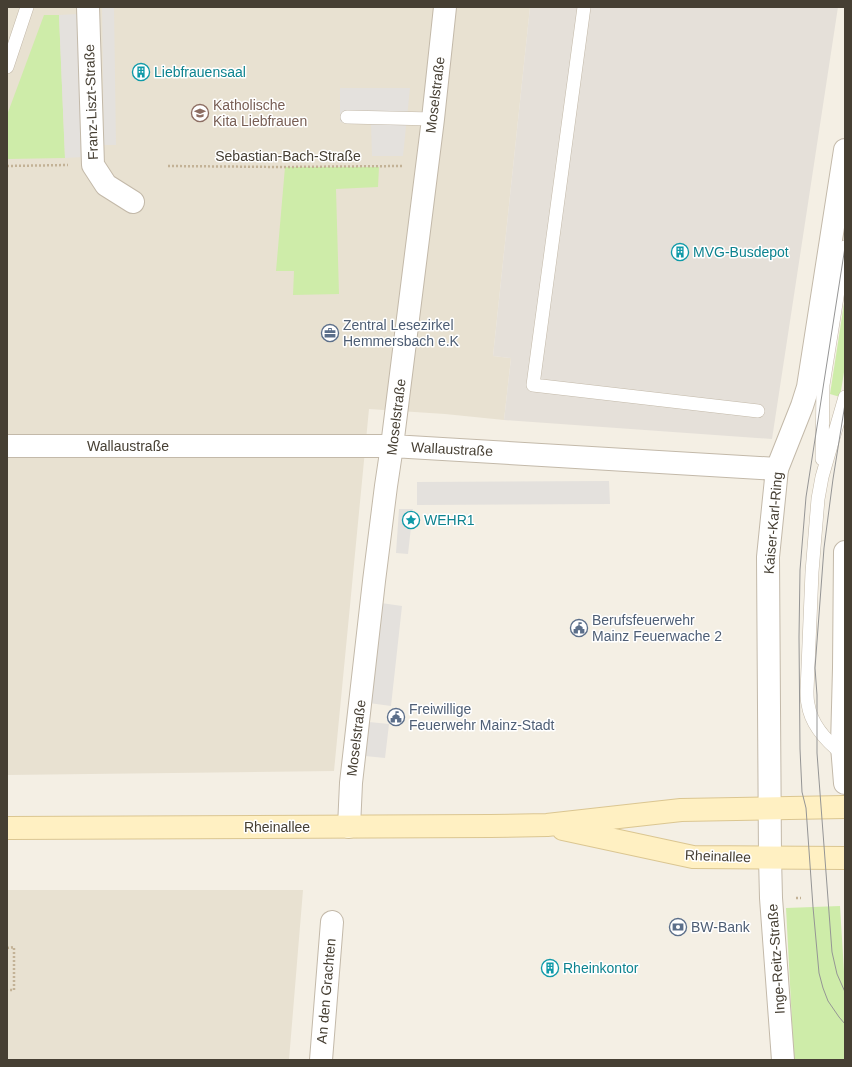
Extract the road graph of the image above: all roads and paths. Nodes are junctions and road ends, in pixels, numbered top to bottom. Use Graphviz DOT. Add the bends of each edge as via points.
graph roads {
  1 [pos="27,7"];
  2 [pos="88,7"];
  3 [pos="445,7"];
  4 [pos="584,7"];
  5 [pos="7,68"];
  6 [pos="347,117"];
  7 [pos="432,119"];
  8 [pos="845,150"];
  9 [pos="69,165"];
  10 [pos="7,166"];
  11 [pos="168,166"];
  12 [pos="407,166"];
  13 [pos="133,202"];
  14 [pos="845,247"];
  15 [pos="845,397"];
  16 [pos="758,411"];
  17 [pos="7,446"];
  18 [pos="392,446"];
  19 [pos="777,468"];
  20 [pos="822,477"];
  21 [pos="845,552"];
  22 [pos="844,755"];
  23 [pos="845,783"];
  24 [pos="845,807"];
  25 [pos="769,808"];
  26 [pos="547,825"];
  27 [pos="348,827"];
  28 [pos="7,828"];
  29 [pos="770,857"];
  30 [pos="845,858"];
  31 [pos="332,922"];
  32 [pos="7,948"];
  33 [pos="7,990"];
  34 [pos="321,1060"];
  35 [pos="784,1060"];
  1 -- 5 [label="lane"];
  2 -- 13 [label="street, Franz-Liszt-Straße" via="93,165 106,185"];
  3 -- 7 [label="street, Moselstraße"];
  4 -- 16 [label="lane" via="533,385"];
  6 -- 7 [label="lane"];
  7 -- 18 [label="street, Moselstraße"];
  8 -- 19 [label="street, Kaiser-Karl-Ring" via="808,387"];
  9 -- 10 [label="path"];
  11 -- 12 [label="path, Sebastian-Bach-Straße"];
  14 -- 20 [label="lane" via="823,385"];
  15 -- 20 [label="lane"];
  17 -- 18 [label="street, Wallaustraße"];
  18 -- 19 [label="street, Wallaustraße"];
  18 -- 27 [label="street, Moselstraße" via="376,565"];
  19 -- 25 [label="street, Kaiser-Karl-Ring" via="768,557"];
  20 -- 22 [label="lane" via="812,572 808,704 815,723 826,739"];
  21 -- 22 [label="street" via="842,746"];
  22 -- 23 [label="street"];
  24 -- 25 [label="main road, Rheinallee"];
  25 -- 26 [label="main road, Rheinallee" via="681,810"];
  25 -- 29 [label="street, Kaiser-Karl-Ring"];
  26 -- 27 [label="main road, Rheinallee"];
  26 -- 29 [label="main road, Rheinallee" via="693,857"];
  27 -- 28 [label="main road, Rheinallee"];
  29 -- 30 [label="main road, Rheinallee"];
  29 -- 35 [label="street, Inge-Reitz-Straße"];
  31 -- 34 [label="street, An den Grachten"];
  32 -- 33 [label="path" via="14,947 14,990"];
}
